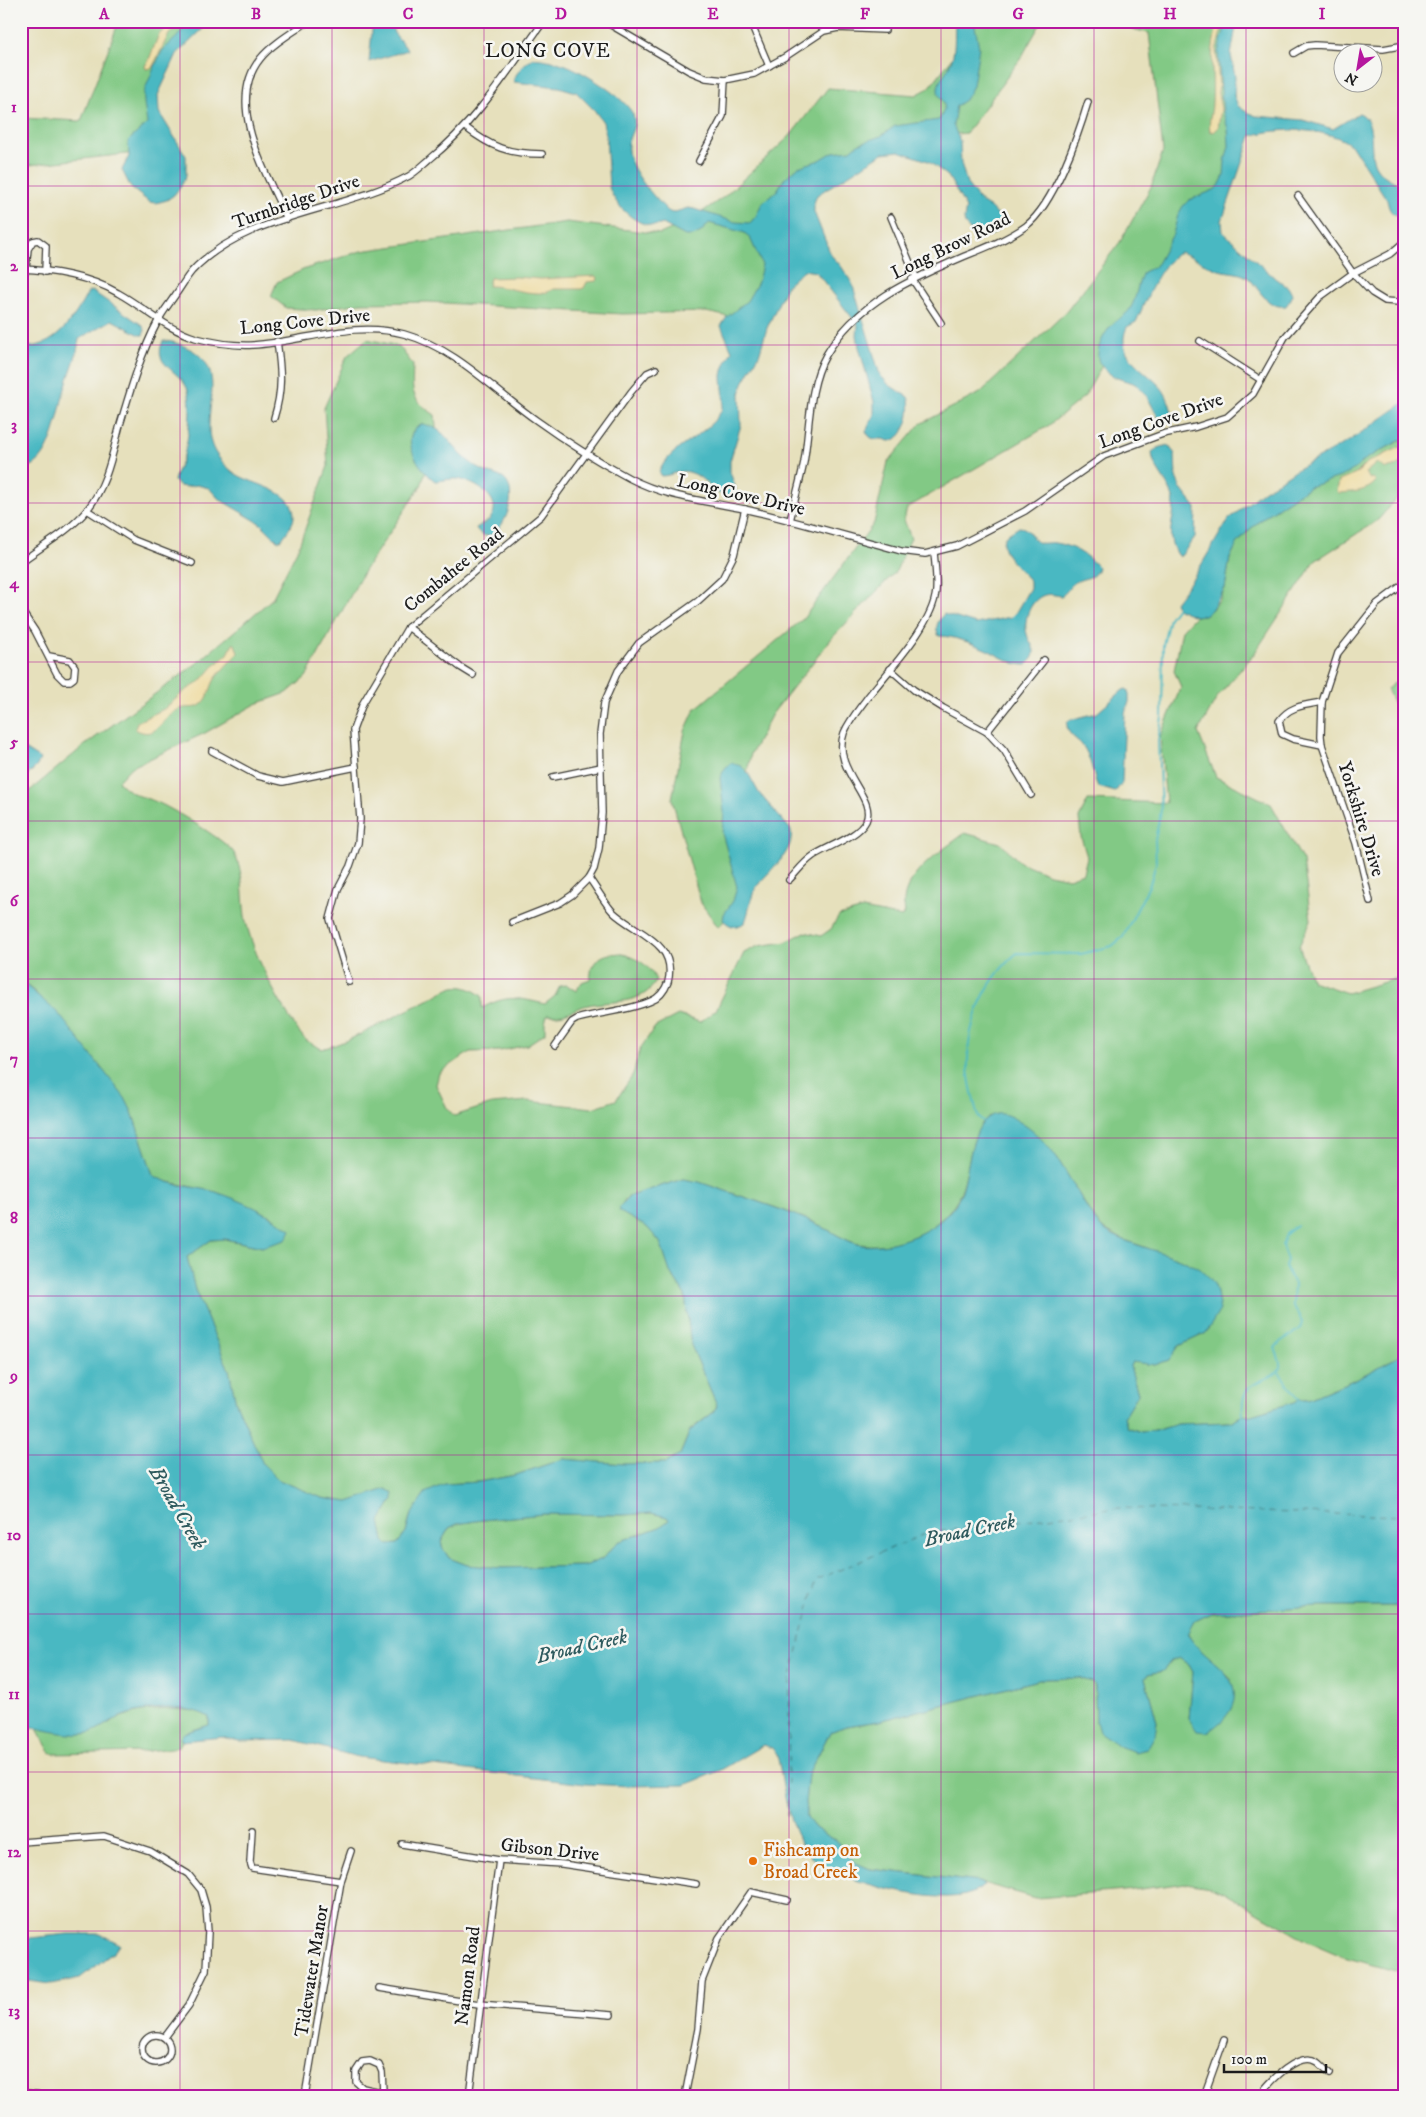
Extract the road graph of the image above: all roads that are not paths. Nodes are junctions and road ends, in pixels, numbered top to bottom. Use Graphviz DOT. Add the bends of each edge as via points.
graph roads {
  1 [pos="308,21"];
  2 [pos="544,21"];
  3 [pos="604,21"];
  4 [pos="750,21"];
  5 [pos="885,30"];
  6 [pos="1405,45"];
  7 [pos="1294,53"];
  8 [pos="769,66"];
  9 [pos="726,80"];
  10 [pos="1088,102"];
  11 [pos="464,127"];
  12 [pos="542,154"];
  13 [pos="699,161"];
  14 [pos="1298,196"];
  15 [pos="891,217"];
  16 [pos="287,219"];
  17 [pos="1405,242"];
  18 [pos="24,269"];
  19 [pos="45,272"];
  20 [pos="1354,273"];
  21 [pos="914,278"];
  22 [pos="1398,302"];
  23 [pos="158,321"];
  24 [pos="942,323"];
  25 [pos="277,341"];
  26 [pos="1200,341"];
  27 [pos="656,368"];
  28 [pos="1261,380"];
  29 [pos="274,418"];
  30 [pos="588,453"];
  31 [pos="745,509"];
  32 [pos="87,510"];
  33 [pos="790,521"];
  34 [pos="934,552"];
  35 [pos="21,562"];
  36 [pos="192,563"];
  37 [pos="1405,583"];
  38 [pos="21,610"];
  39 [pos="408,627"];
  40 [pos="48,656"];
  41 [pos="1044,660"];
  42 [pos="890,670"];
  43 [pos="473,675"];
  44 [pos="1322,702"];
  45 [pos="987,732"];
  46 [pos="1322,745"];
  47 [pos="212,752"];
  48 [pos="356,767"];
  49 [pos="600,767"];
  50 [pos="553,777"];
  51 [pos="1031,795"];
  52 [pos="589,878"];
  53 [pos="788,880"];
  54 [pos="1370,901"];
  55 [pos="512,922"];
  56 [pos="349,982"];
  57 [pos="555,1046"];
  58 [pos="252,1830"];
  59 [pos="21,1842"];
  60 [pos="402,1844"];
  61 [pos="351,1851"];
  62 [pos="499,1860"];
  63 [pos="341,1881"];
  64 [pos="696,1884"];
  65 [pos="787,1900"];
  66 [pos="379,1988"];
  67 [pos="479,2004"];
  68 [pos="611,2015"];
  69 [pos="165,2037"];
  70 [pos="1224,2040"];
  71 [pos="1330,2073"];
  72 [pos="382,2092"];
  73 [pos="21,2094"];
  74 [pos="38,2096"];
  75 [pos="305,2096"];
  76 [pos="398,2096"];
  77 [pos="469,2096"];
  78 [pos="685,2096"];
  79 [pos="1204,2096"];
  80 [pos="1259,2096"];
  1 -- 16 [label="street" via="261,58 247,85 245,102 247,119"];
  2 -- 11 [label="street, Turnbridge Drive"];
  3 -- 9 [label="street" via="690,71 706,78"];
  4 -- 8 [label="street"];
  5 -- 8 [label="street" via="838,28 824,31"];
  6 -- 7 [label="street" via="1383,49 1316,44"];
  8 -- 9 [label="street" via="754,74"];
  9 -- 13 [label="street" via="723,116"];
  10 -- 21 [label="street, Long Brow Road" via="1076,142 1051,193 1026,225 1007,237"];
  11 -- 12 [label="street" via="481,140 509,152"];
  11 -- 16 [label="street, Turnbridge Drive" via="410,176 354,199"];
  14 -- 20 [label="street"];
  15 -- 21 [label="street"];
  16 -- 23 [label="street, Turnbridge Drive" via="232,240 210,253 190,273"];
  17 -- 20 [label="street, Long Cove Drive"];
  18 -- 19 [label="street, Long Cove Drive"];
  18 -- 19 [label="street" via="28,249 33,241 38,240 46,246"];
  19 -- 23 [label="street, Long Cove Drive" via="102,284"];
  20 -- 22 [label="street" via="1378,298"];
  20 -- 28 [label="street, Long Cove Drive" via="1305,312 1285,337"];
  21 -- 24 [label="street"];
  21 -- 33 [label="street, Long Brow Road" via="854,317 826,356 816,378 804,463"];
  23 -- 25 [label="street, Long Cove Drive" via="183,333 227,345"];
  23 -- 32 [label="street, Turnbridge Drive" via="130,391 113,458"];
  25 -- 29 [label="street" via="282,379"];
  25 -- 30 [label="street, Long Cove Drive" via="365,328 421,339 469,366 535,419"];
  26 -- 28 [label="street"];
  27 -- 30 [label="street, Combahee Road" via="647,373"];
  28 -- 34 [label="street, Long Cove Drive" via="1254,394 1227,416 1163,434 1104,456 1010,520 971,540"];
  30 -- 31 [label="street, Long Cove Drive" via="630,478 666,493"];
  30 -- 39 [label="street, Combahee Road" via="541,516"];
  31 -- 33 [label="street, Long Cove Drive"];
  31 -- 49 [label="street" via="734,555 722,579 640,643 618,671 604,704"];
  32 -- 35 [label="street, Turnbridge Drive"];
  32 -- 36 [label="street" via="134,540"];
  33 -- 34 [label="street, Long Cove Drive" via="902,551"];
  34 -- 42 [label="street" via="934,604 922,627"];
  37 -- 44 [label="street, Yorkshire Drive" via="1377,604 1338,653"];
  38 -- 40 [label="street"];
  39 -- 43 [label="street"];
  39 -- 48 [label="street, Combahee Road" via="367,696 353,730"];
  40 -- 40 [label="street" via="60,679 70,681 74,678 75,668 70,660"];
  41 -- 45 [label="street"];
  42 -- 45 [label="street" via="929,699"];
  42 -- 53 [label="street" via="860,708 842,743 846,770 868,808 867,820 860,830 811,857"];
  44 -- 46 [label="street, Yorkshire Drive"];
  44 -- 46 [label="street, Yorkshire Drive" via="1292,709 1279,721 1282,734"];
  45 -- 51 [label="street" via="1004,750"];
  46 -- 54 [label="street, Yorkshire Drive" via="1356,843"];
  47 -- 48 [label="street" via="258,776 283,782"];
  48 -- 56 [label="street, Combahee Road" via="360,819 358,843 338,889 330,919"];
  49 -- 50 [label="street"];
  49 -- 52 [label="street" via="602,812 599,848"];
  52 -- 55 [label="street" via="560,904"];
  52 -- 57 [label="street" via="615,914 660,946 666,956 668,979 662,992 651,1002 577,1019"];
  58 -- 63 [label="street" via="252,1868"];
  59 -- 69 [label="street" via="104,1836 150,1851 188,1874 201,1890 208,1932 206,1970 189,2005"];
  60 -- 62 [label="street, Gibson Drive"];
  61 -- 63 [label="street, Tidewater Manor"];
  62 -- 64 [label="street, Gibson Drive" via="562,1864"];
  62 -- 67 [label="street, Namon Road"];
  63 -- 75 [label="street, Tidewater Manor"];
  65 -- 78 [label="street" via="751,1892 719,1938 702,1981 698,2029"];
  66 -- 67 [label="street"];
  67 -- 68 [label="street"];
  67 -- 77 [label="street, Namon Road"];
  69 -- 69 [label="street" via="150,2035 144,2040 143,2055 148,2061 156,2064 167,2059 171,2051"];
  70 -- 79 [label="street"];
  71 -- 80 [label="street" via="1317,2061 1301,2061 1288,2066"];
  72 -- 72 [label="street" via="379,2065 362,2062 356,2071 356,2082 363,2088"];
  72 -- 76 [label="street"];
  73 -- 74 [label="street"];
}
